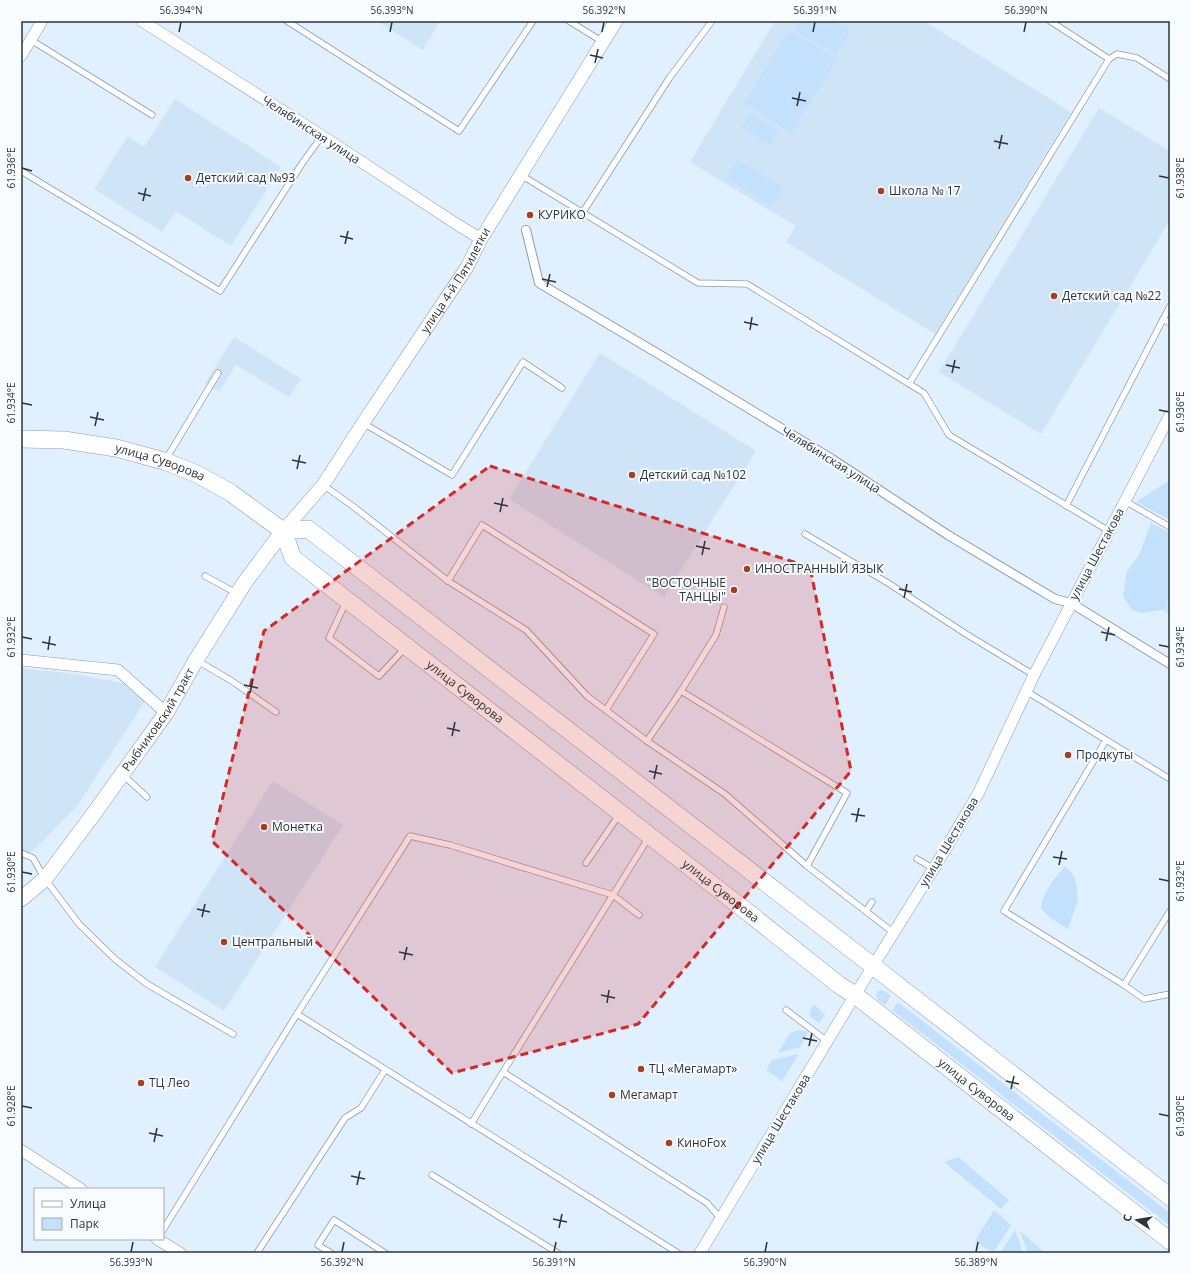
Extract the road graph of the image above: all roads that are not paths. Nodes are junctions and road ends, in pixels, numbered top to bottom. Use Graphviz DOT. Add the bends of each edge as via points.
graph roads {
  1 [pos="42,21"];
  2 [pos="142,21"];
  3 [pos="287,21"];
  4 [pos="533,21"];
  5 [pos="569,21"];
  6 [pos="616,21"];
  7 [pos="712,21"];
  8 [pos="1050,21"];
  9 [pos="31,40"];
  10 [pos="603,42"];
  11 [pos="21,56"];
  12 [pos="1109,59"];
  13 [pos="1170,79"];
  14 [pos="152,115"];
  15 [pos="322,136"];
  16 [pos="21,171"];
  17 [pos="520,174"];
  18 [pos="583,212"];
  19 [pos="526,230"];
  20 [pos="481,239"];
  21 [pos="1170,306"];
  22 [pos="1163,320"];
  23 [pos="1170,323"];
  24 [pos="218,373"];
  25 [pos="908,384"];
  26 [pos="562,388"];
  27 [pos="1170,415"];
  28 [pos="363,422"];
  29 [pos="21,439"];
  30 [pos="164,461"];
  31 [pos="323,485"];
  32 [pos="1125,501"];
  33 [pos="1066,506"];
  34 [pos="1170,527"];
  35 [pos="283,531"];
  36 [pos="1109,532"];
  37 [pos="806,534"];
  38 [pos="205,576"];
  39 [pos="448,581"];
  40 [pos="238,594"];
  41 [pos="347,600"];
  42 [pos="1071,603"];
  43 [pos="724,607"];
  44 [pos="408,646"];
  45 [pos="21,660"];
  46 [pos="196,660"];
  47 [pos="1170,664"];
  48 [pos="1034,675"];
  49 [pos="681,691"];
  50 [pos="1026,691"];
  51 [pos="606,710"];
  52 [pos="276,712"];
  53 [pos="166,713"];
  54 [pos="1106,740"];
  55 [pos="647,741"];
  56 [pos="122,774"];
  57 [pos="1170,779"];
  58 [pos="147,797"];
  59 [pos="620,813"];
  60 [pos="650,836"];
  61 [pos="21,853"];
  62 [pos="917,859"];
  63 [pos="586,863"];
  64 [pos="806,866"];
  65 [pos="934,869"];
  66 [pos="45,879"];
  67 [pos="613,895"];
  68 [pos="21,899"];
  69 [pos="872,902"];
  70 [pos="866,911"];
  71 [pos="1170,911"];
  72 [pos="640,915"];
  73 [pos="894,933"];
  74 [pos="873,966"];
  75 [pos="1124,985"];
  76 [pos="1170,994"];
  77 [pos="855,995"];
  78 [pos="786,1010"];
  79 [pos="297,1014"];
  80 [pos="233,1034"];
  81 [pos="827,1041"];
  82 [pos="385,1070"];
  83 [pos="503,1072"];
  84 [pos="472,1124"];
  85 [pos="21,1150"];
  86 [pos="432,1175"];
  87 [pos="78,1188"];
  88 [pos="1170,1197"];
  89 [pos="721,1219"];
  90 [pos="164,1228"];
  91 [pos="159,1240"];
  92 [pos="1170,1241"];
  93 [pos="180,1253"];
  94 [pos="257,1253"];
  95 [pos="331,1253"];
  96 [pos="385,1253"];
  97 [pos="558,1253"];
  98 [pos="678,1253"];
  99 [pos="700,1253"];
  1 -- 9 [label="street"];
  2 -- 15 [label="street, Челябинская улица"];
  3 -- 4 [label="lane" via="459,131"];
  5 -- 10 [label="lane"];
  6 -- 10 [label="street, улица 4-й Пятилетки"];
  7 -- 18 [label="lane" via="670,78"];
  8 -- 12 [label="lane"];
  9 -- 11 [label="street"];
  9 -- 14 [label="lane"];
  10 -- 17 [label="street, улица 4-й Пятилетки"];
  12 -- 13 [label="lane" via="1117,54 1137,58"];
  12 -- 25 [label="lane"];
  15 -- 16 [label="lane" via="220,291"];
  15 -- 20 [label="street, Челябинская улица"];
  17 -- 18 [label="lane"];
  17 -- 20 [label="street, улица 4-й Пятилетки"];
  18 -- 25 [label="lane" via="698,284 748,284"];
  19 -- 42 [label="street, Челябинская улица" via="539,283 832,459 955,539 1055,599"];
  20 -- 28 [label="street, улица 4-й Пятилетки" via="467,267"];
  21 -- 22 [label="lane"];
  22 -- 23 [label="lane"];
  22 -- 33 [label="lane"];
  24 -- 30 [label="lane"];
  25 -- 33 [label="lane" via="924,393 949,435"];
  26 -- 28 [label="lane" via="523,362 452,475"];
  27 -- 32 [label="street, улица Шестакова"];
  28 -- 31 [label="street, улица 4-й Пятилетки"];
  29 -- 30 [label="main road, улица Суворова" via="64,440 116,448"];
  30 -- 35 [label="main road, улица Суворова" via="197,474 232,493"];
  31 -- 35 [label="street, улица 4-й Пятилетки"];
  31 -- 39 [label="lane"];
  32 -- 34 [label="lane"];
  32 -- 36 [label="street, улица Шестакова"];
  33 -- 36 [label="lane"];
  35 -- 40 [label="main road, Рыбниковский тракт"];
  35 -- 41 [label="main road, улица Суворова" via="293,558"];
  35 -- 74 [label="main road" via="308,529"];
  36 -- 42 [label="street, улица Шестакова"];
  37 -- 48 [label="lane"];
  38 -- 40 [label="lane"];
  39 -- 51 [label="lane" via="526,630 587,696"];
  39 -- 51 [label="lane" via="482,525 654,634"];
  40 -- 46 [label="main road, Рыбниковский тракт"];
  41 -- 44 [label="main road, улица Суворова"];
  41 -- 44 [label="lane" via="329,638 379,676"];
  42 -- 47 [label="street, Челябинская улица"];
  42 -- 48 [label="street, улица Шестакова"];
  43 -- 49 [label="lane" via="716,635"];
  44 -- 59 [label="main road, улица Суворова"];
  45 -- 53 [label="street" via="118,670"];
  46 -- 52 [label="lane" via="232,681"];
  46 -- 53 [label="main road, Рыбниковский тракт"];
  48 -- 50 [label="street, улица Шестакова"];
  49 -- 55 [label="lane"];
  49 -- 64 [label="lane" via="846,793"];
  50 -- 54 [label="lane"];
  50 -- 65 [label="street, улица Шестакова" via="979,792"];
  51 -- 55 [label="lane"];
  53 -- 56 [label="main road, Рыбниковский тракт"];
  54 -- 57 [label="lane"];
  54 -- 75 [label="lane" via="1004,911"];
  55 -- 64 [label="lane" via="724,794"];
  56 -- 58 [label="lane"];
  56 -- 66 [label="main road, Рыбниковский тракт"];
  59 -- 60 [label="main road, улица Суворова"];
  59 -- 63 [label="lane"];
  60 -- 67 [label="lane"];
  60 -- 77 [label="main road, улица Суворова"];
  61 -- 66 [label="lane" via="32,858"];
  62 -- 65 [label="lane"];
  64 -- 70 [label="lane"];
  65 -- 73 [label="street, улица Шестакова"];
  66 -- 68 [label="main road, Рыбниковский тракт"];
  66 -- 80 [label="lane" via="79,924 116,960 147,984"];
  67 -- 72 [label="lane"];
  67 -- 79 [label="lane" via="450,845 410,836"];
  67 -- 83 [label="lane"];
  69 -- 70 [label="lane"];
  70 -- 73 [label="lane"];
  71 -- 75 [label="lane"];
  73 -- 74 [label="street, улица Шестакова"];
  74 -- 77 [label="street, улица Шестакова"];
  74 -- 88 [label="main road"];
  75 -- 76 [label="lane" via="1144,999"];
  77 -- 81 [label="street, улица Шестакова"];
  77 -- 92 [label="main road, улица Суворова"];
  78 -- 81 [label="lane"];
  79 -- 82 [label="lane"];
  79 -- 90 [label="lane"];
  81 -- 89 [label="street, улица Шестакова"];
  82 -- 84 [label="lane"];
  82 -- 94 [label="lane" via="361,1108 344,1118"];
  83 -- 84 [label="lane"];
  83 -- 89 [label="lane" via="707,1203"];
  84 -- 98 [label="lane"];
  85 -- 87 [label="street"];
  86 -- 97 [label="lane"];
  89 -- 99 [label="street, улица Шестакова"];
  91 -- 93 [label="street"];
  95 -- 96 [label="lane" via="318,1245 334,1220"];
}
